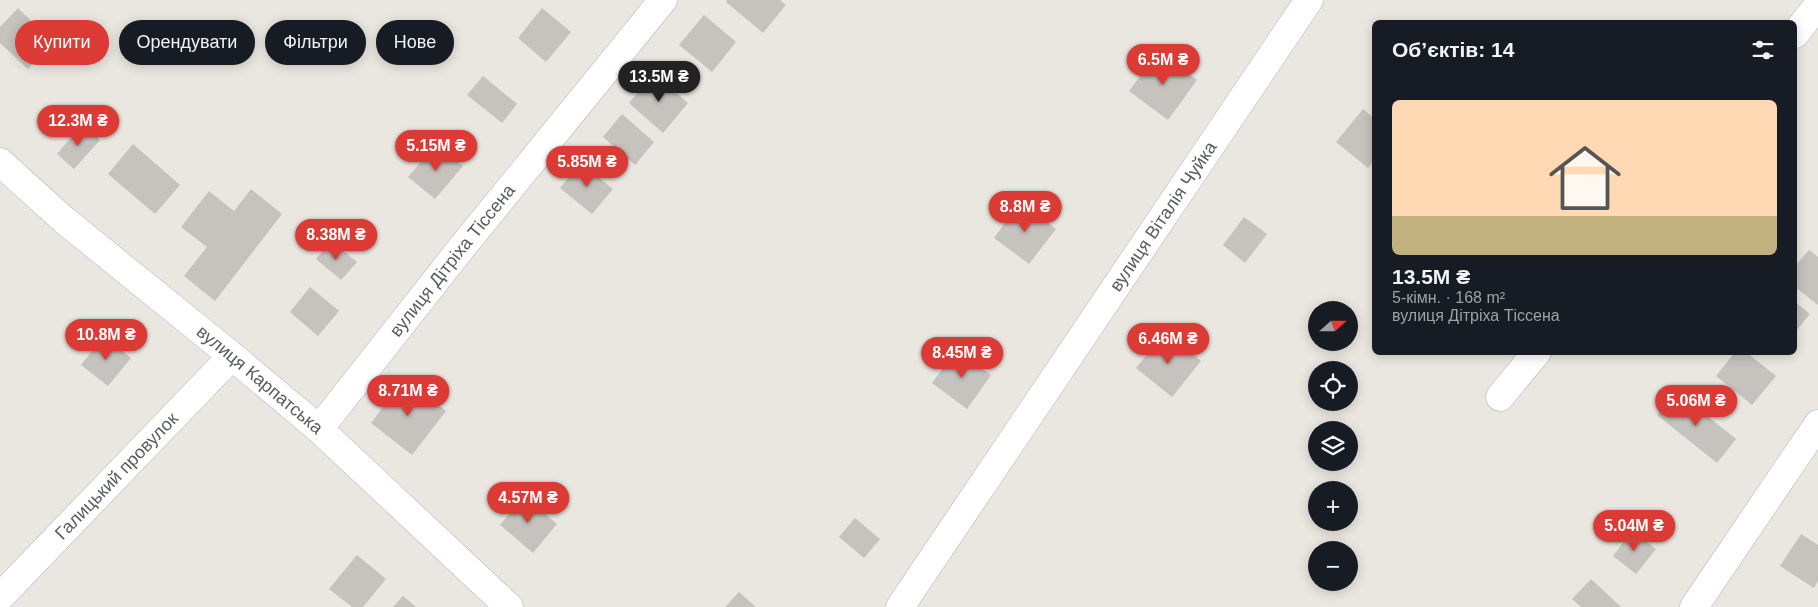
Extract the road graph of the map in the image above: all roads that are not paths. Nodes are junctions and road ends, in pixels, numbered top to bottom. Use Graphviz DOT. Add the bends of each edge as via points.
graph roads {
  1 [pos="663,0"];
  2 [pos="1309,0"];
  3 [pos="1818,4"];
  4 [pos="1797,31"];
  5 [pos="0,162"];
  6 [pos="1535,355"];
  7 [pos="232,356"];
  8 [pos="1500,397"];
  9 [pos="1818,424"];
  10 [pos="319,429"];
  11 [pos="0,597"];
  12 [pos="509,607"];
  13 [pos="900,607"];
  14 [pos="1694,607"];
  1 -- 10 [label="street, вулиця Дітріха Тіссена"];
  2 -- 13 [label="street, вулиця Віталія Чуйка"];
  3 -- 4 [label="street"];
  5 -- 7 [label="street, вулиця Карпатська" via="64,220"];
  6 -- 8 [label="street"];
  7 -- 10 [label="street, вулиця Карпатська"];
  7 -- 11 [label="street, Галицький провулок"];
  9 -- 14 [label="street"];
  10 -- 12 [label="street, вулиця Карпатська"];
}
